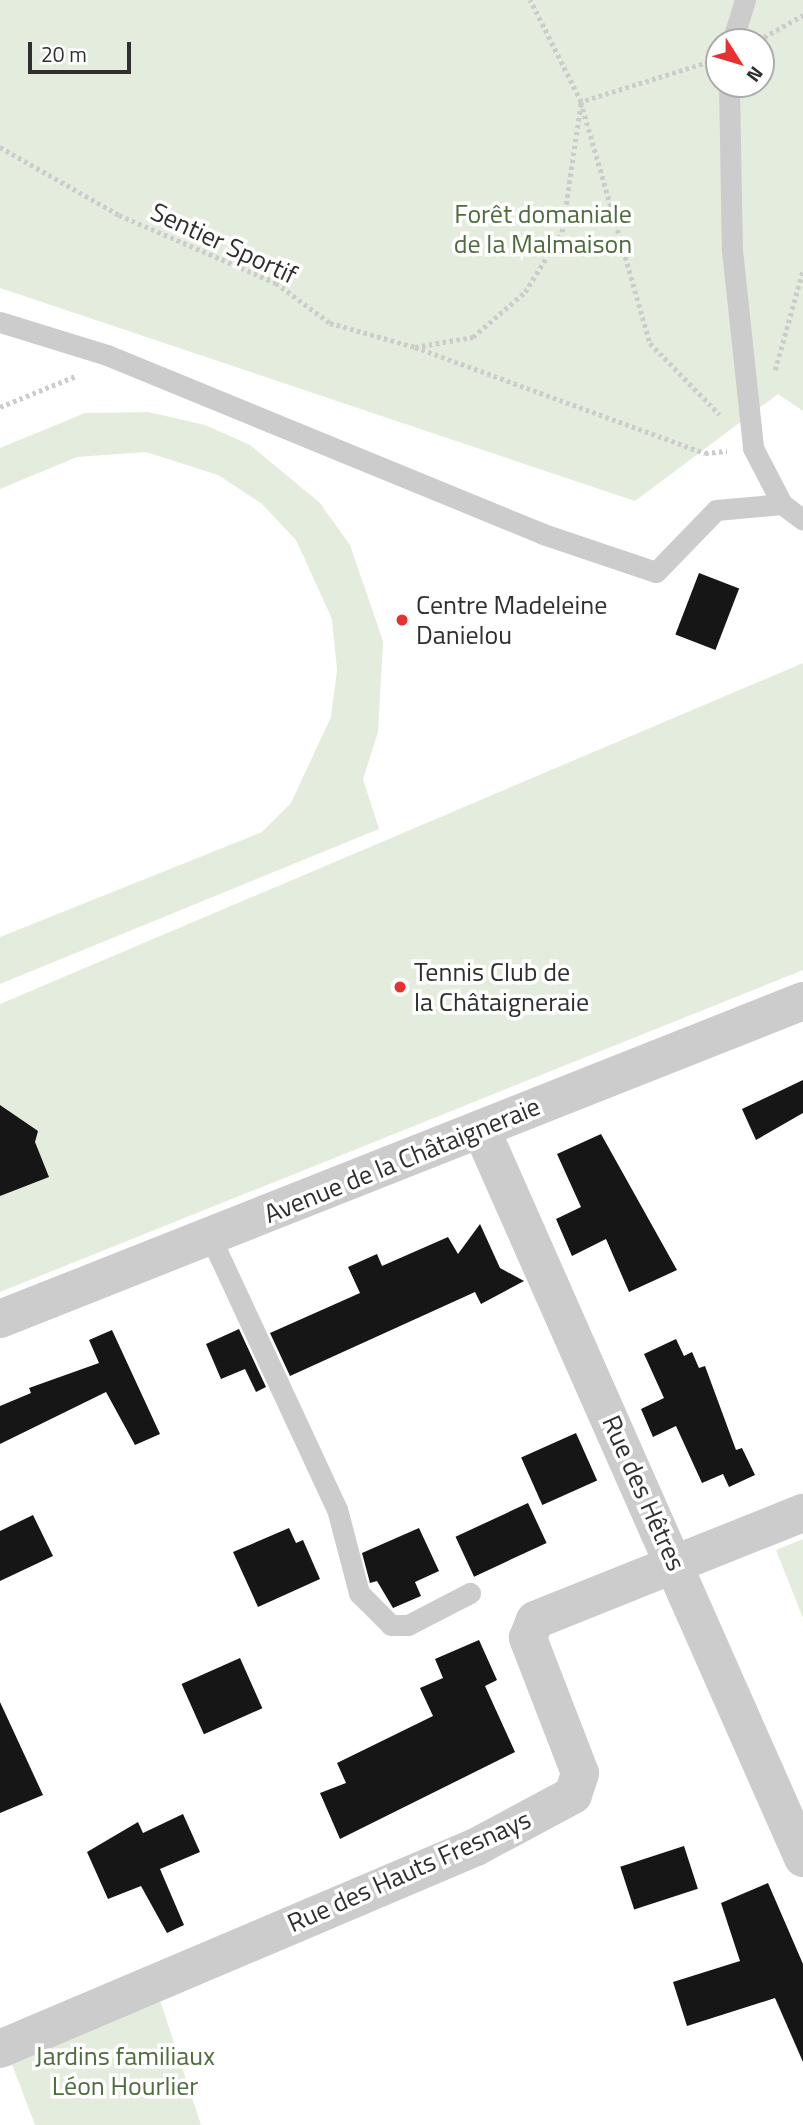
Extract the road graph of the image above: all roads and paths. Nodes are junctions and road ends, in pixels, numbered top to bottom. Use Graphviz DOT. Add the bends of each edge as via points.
graph roads {
  1 [pos="530,0"];
  2 [pos="745,0"];
  3 [pos="803,15"];
  4 [pos="736,28"];
  5 [pos="775,30"];
  6 [pos="705,63"];
  7 [pos="729,98"];
  8 [pos="581,102"];
  9 [pos="0,147"];
  10 [pos="803,270"];
  11 [pos="0,323"];
  12 [pos="415,347"];
  13 [pos="107,355"];
  14 [pos="771,384"];
  15 [pos="0,407"];
  16 [pos="752,448"];
  17 [pos="782,504"];
  18 [pos="803,520"];
  19 [pos="803,1001"];
  20 [pos="481,1129"];
  21 [pos="210,1236"];
  22 [pos="0,1319"];
  23 [pos="803,1513"];
  24 [pos="676,1564"];
  25 [pos="470,1593"];
  26 [pos="803,1858"];
  27 [pos="0,2049"];
  1 -- 8 [label="path"];
  2 -- 4 [label="lane"];
  3 -- 5 [label="path"];
  6 -- 8 [label="path"];
  7 -- 16 [label="lane" via="732,250"];
  8 -- 12 [label="path, Sentier Sportif" via="562,232 525,292 473,337"];
  8 -- 16 [label="path" via="650,343"];
  9 -- 12 [label="path, Sentier Sportif" via="119,215 276,282 330,323"];
  10 -- 14 [label="path"];
  11 -- 13 [label="lane"];
  12 -- 16 [label="path" via="705,453"];
  13 -- 15 [label="path" via="62,387"];
  13 -- 17 [label="lane" via="543,534 656,572 716,510"];
  16 -- 17 [label="lane"];
  17 -- 18 [label="lane"];
  19 -- 20 [label="street, Avenue de la Châtaigneraie"];
  20 -- 21 [label="street, Avenue de la Châtaigneraie"];
  20 -- 24 [label="street, Rue des Hêtres"];
  21 -- 22 [label="street, Avenue de la Châtaigneraie"];
  21 -- 25 [label="lane" via="337,1509 359,1594 391,1625 408,1625"];
  23 -- 24 [label="street, Rue des Hauts Fresnays"];
  24 -- 26 [label="street, Rue des Hêtres"];
  24 -- 27 [label="street, Rue des Hauts Fresnays" via="536,1620 528,1638 580,1773 573,1795 476,1847"];
}
